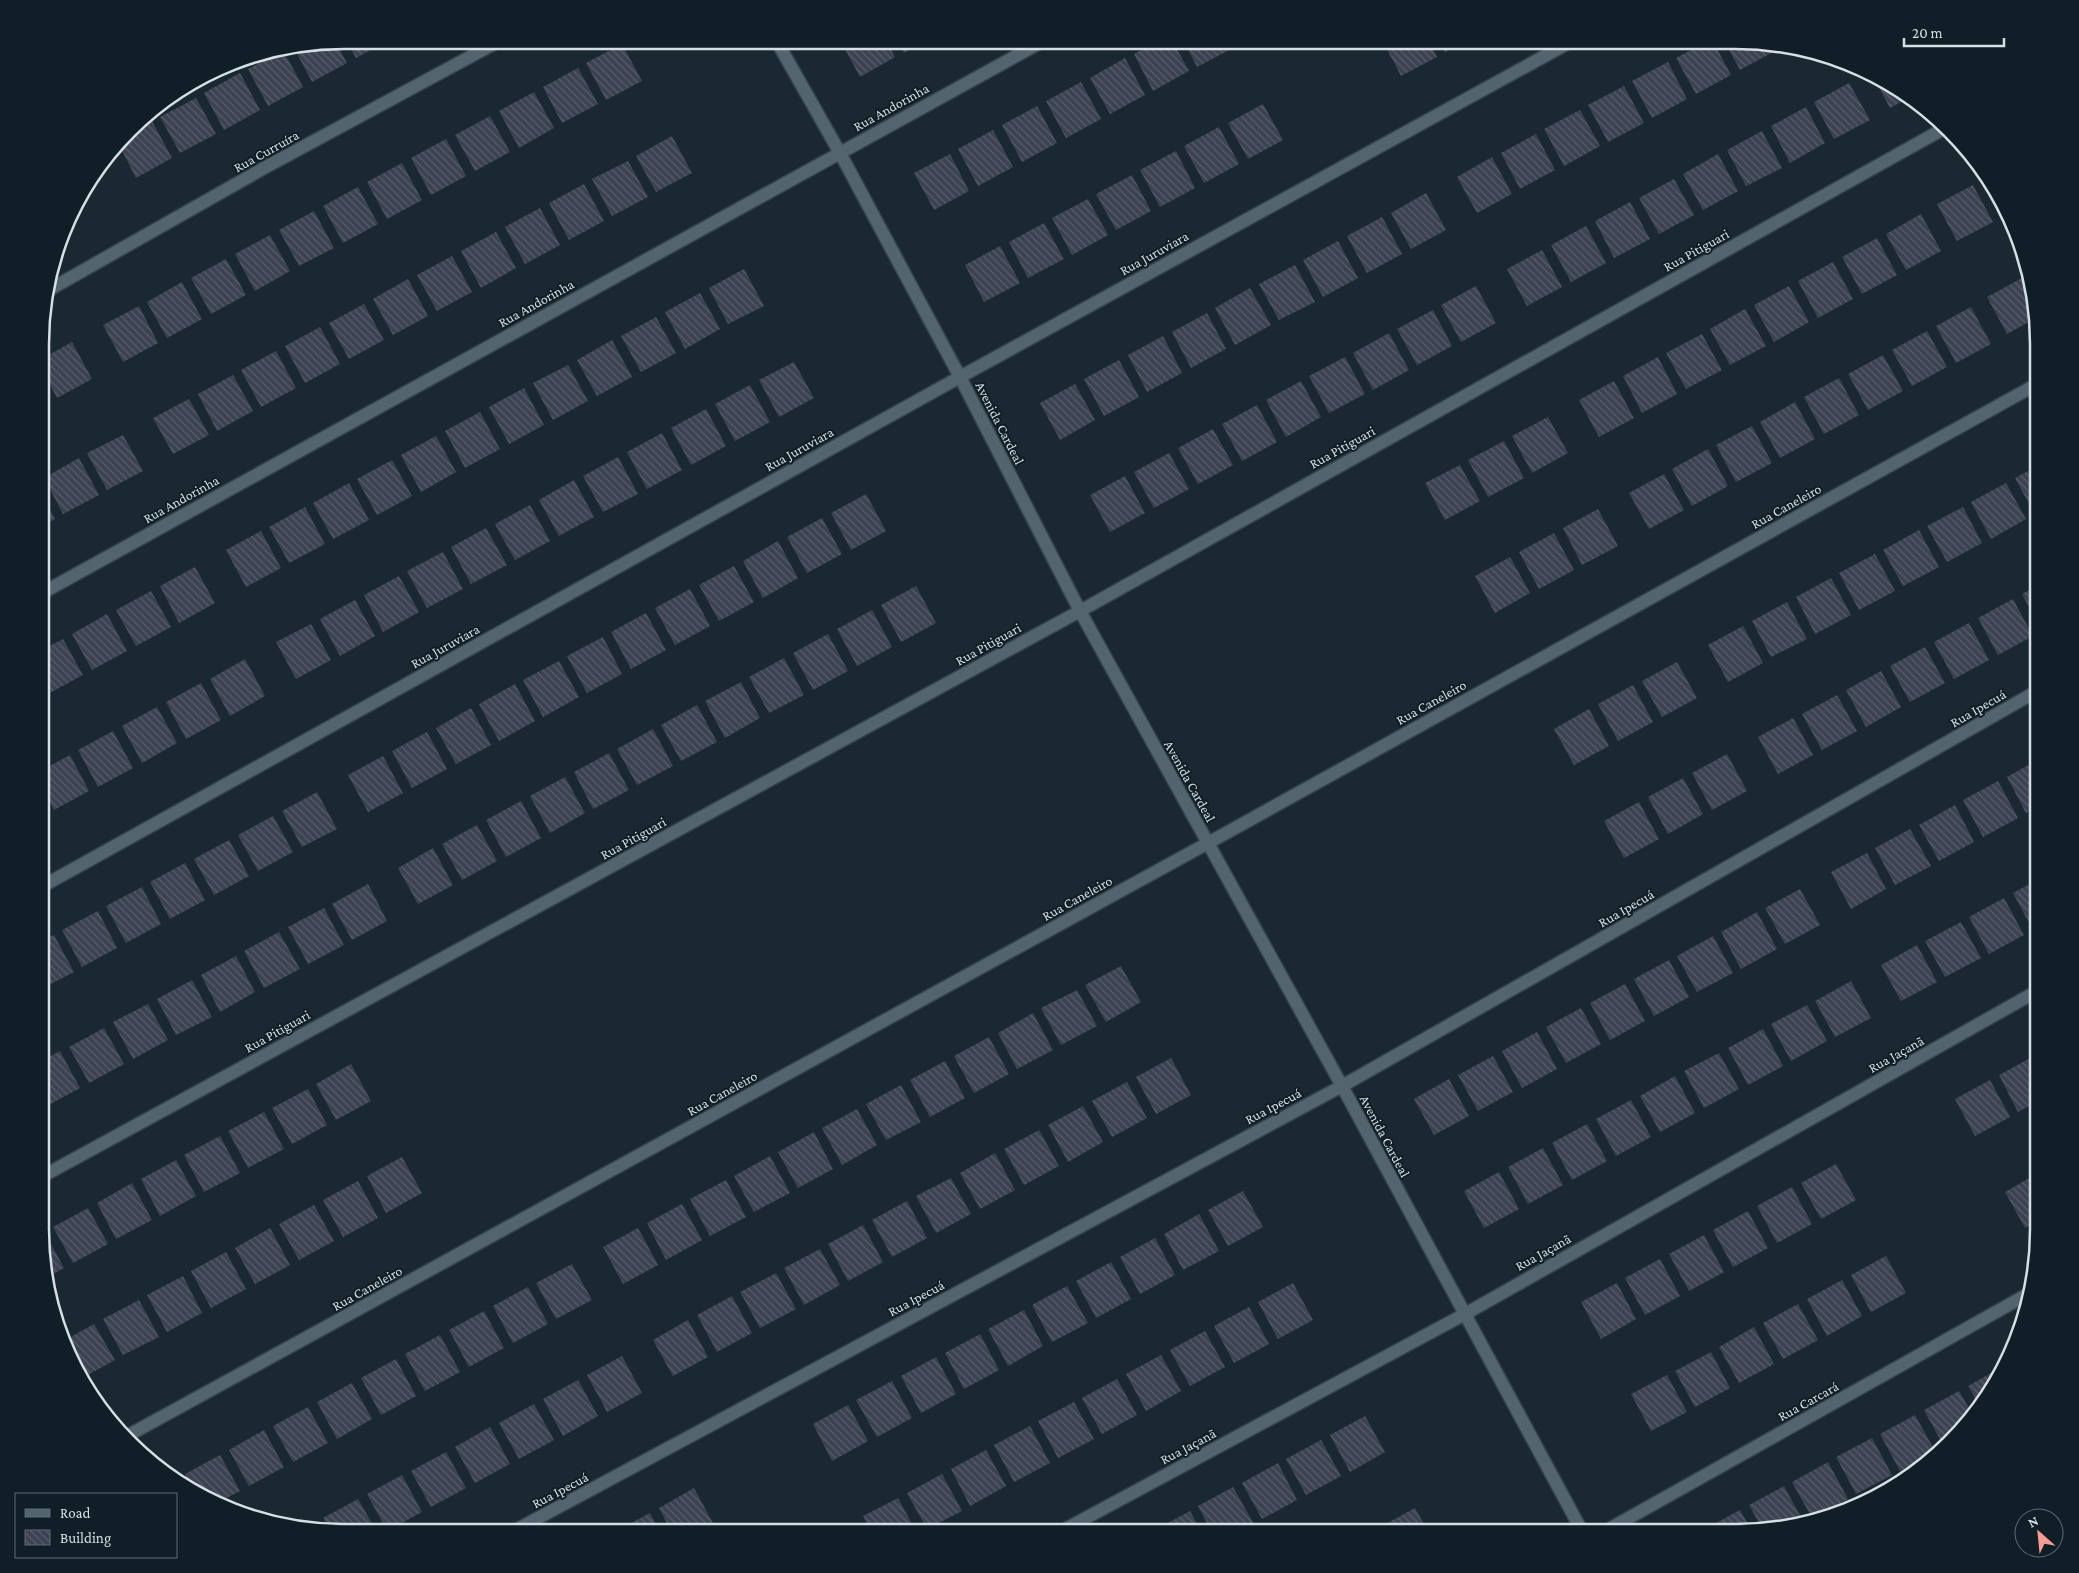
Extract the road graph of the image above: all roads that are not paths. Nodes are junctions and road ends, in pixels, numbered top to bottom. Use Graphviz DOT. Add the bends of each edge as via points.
graph roads {
  1 [pos="484,49"];
  2 [pos="781,49"];
  3 [pos="1029,49"];
  4 [pos="1556,49"];
  5 [pos="1940,131"];
  6 [pos="840,152"];
  7 [pos="54,287"];
  8 [pos="960,377"];
  9 [pos="2030,388"];
  10 [pos="49,589"];
  11 [pos="1080,612"];
  12 [pos="2030,695"];
  13 [pos="1208,843"];
  14 [pos="49,883"];
  15 [pos="2030,995"];
  16 [pos="1342,1086"];
  17 [pos="49,1173"];
  18 [pos="2022,1297"];
  19 [pos="1465,1314"];
  20 [pos="131,1434"];
  21 [pos="527,1524"];
  22 [pos="1075,1524"];
  23 [pos="1578,1524"];
  24 [pos="1618,1524"];
  1 -- 7 [label="street, Rua Curruíra" via="264,168"];
  2 -- 6 [label="street, Avenida Cardeal"];
  3 -- 6 [label="street, Rua Andorinha"];
  4 -- 8 [label="street, Rua Juruviara"];
  5 -- 11 [label="street, Rua Pitiguari"];
  6 -- 8 [label="street, Avenida Cardeal"];
  6 -- 10 [label="street, Rua Andorinha"];
  8 -- 11 [label="street, Avenida Cardeal"];
  8 -- 14 [label="street, Rua Juruviara"];
  9 -- 13 [label="street, Rua Caneleiro"];
  11 -- 13 [label="street, Avenida Cardeal"];
  11 -- 17 [label="street, Rua Pitiguari"];
  12 -- 16 [label="street, Rua Ipecuá"];
  13 -- 16 [label="street, Avenida Cardeal"];
  13 -- 20 [label="street, Rua Caneleiro"];
  15 -- 19 [label="street, Rua Jaçanã"];
  16 -- 19 [label="street, Avenida Cardeal"];
  16 -- 21 [label="street, Rua Ipecuá"];
  18 -- 24 [label="street, Rua Carcará"];
  19 -- 22 [label="street, Rua Jaçanã"];
  19 -- 23 [label="street, Avenida Cardeal"];
}
